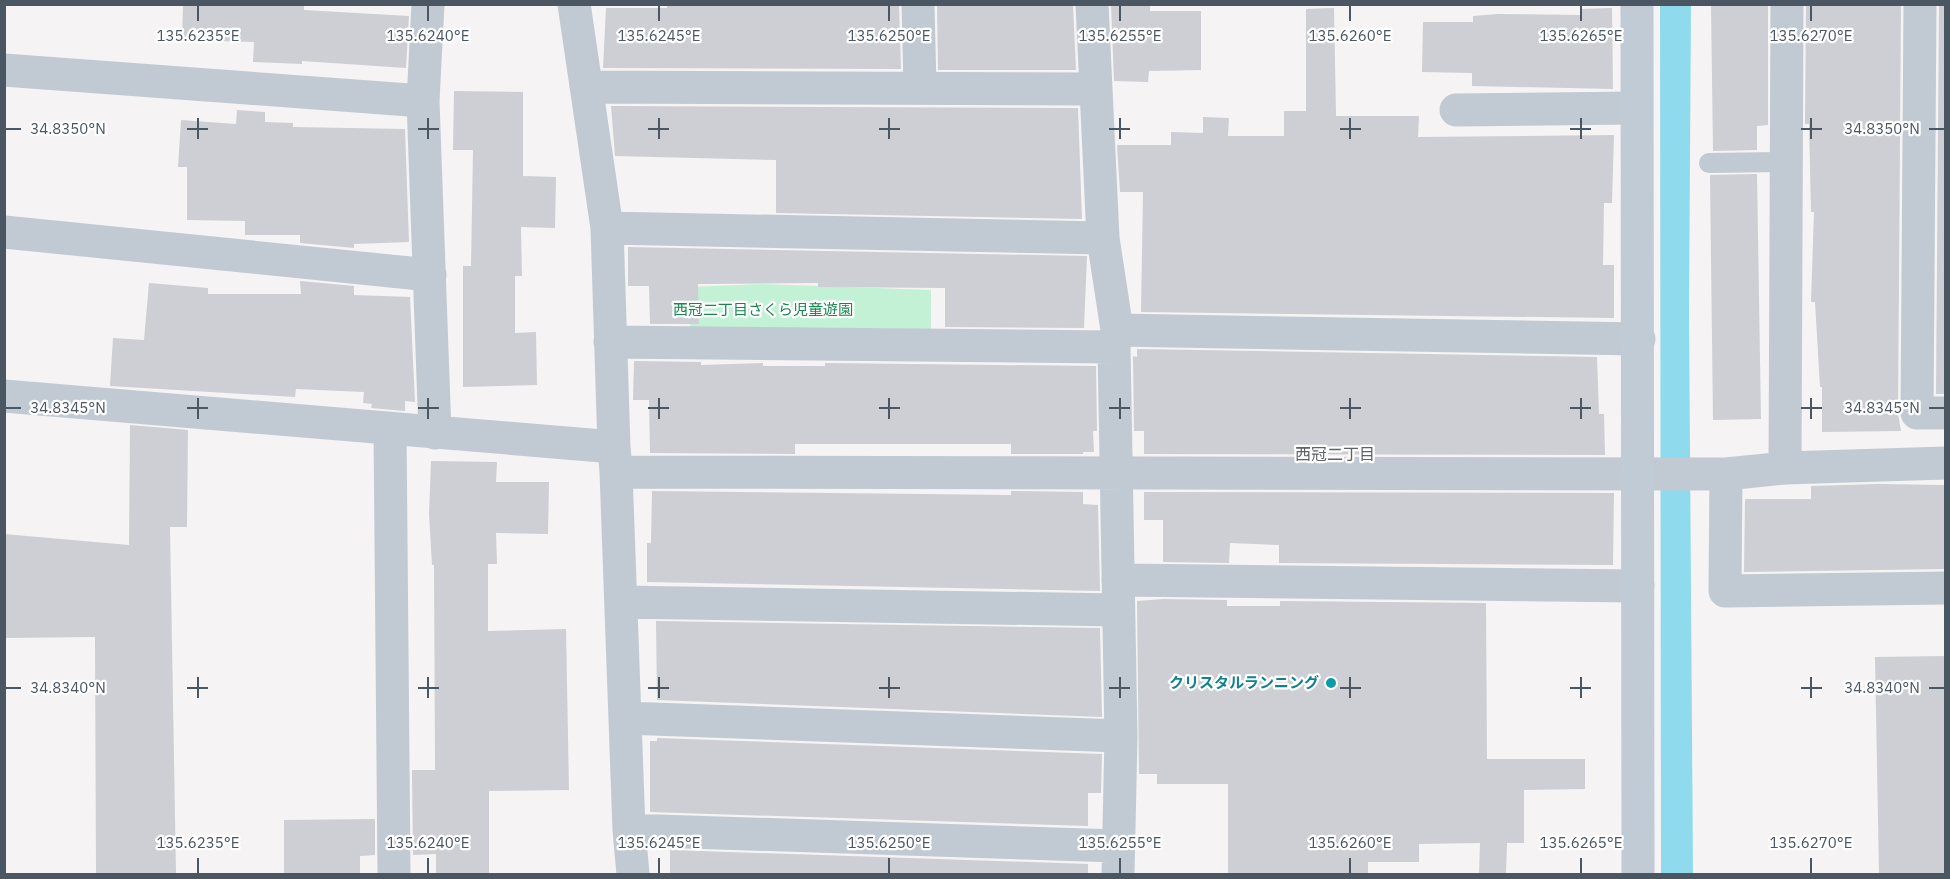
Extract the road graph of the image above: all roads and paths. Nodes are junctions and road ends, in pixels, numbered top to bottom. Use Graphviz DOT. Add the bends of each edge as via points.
graph roads {
  1 [pos="428,4"];
  2 [pos="574,4"];
  3 [pos="918,4"];
  4 [pos="1092,4"];
  5 [pos="1637,4"];
  6 [pos="1787,4"];
  7 [pos="1920,4"];
  8 [pos="4,70"];
  9 [pos="586,87"];
  10 [pos="920,88"];
  11 [pos="1096,89"];
  12 [pos="423,100"];
  13 [pos="1635,108"];
  14 [pos="1456,110"];
  15 [pos="1786,162"];
  16 [pos="1709,163"];
  17 [pos="607,228"];
  18 [pos="4,232"];
  19 [pos="1103,238"];
  20 [pos="430,275"];
  21 [pos="1116,338"];
  22 [pos="1639,339"];
  23 [pos="610,342"];
  24 [pos="4,396"];
  25 [pos="1946,413"];
  26 [pos="390,429"];
  27 [pos="435,433"];
  28 [pos="615,460"];
  29 [pos="1946,463"];
  30 [pos="1785,468"];
  31 [pos="1118,474"];
  32 [pos="1644,474"];
  33 [pos="1717,474"];
  34 [pos="1638,586"];
  35 [pos="1946,588"];
  36 [pos="1118,595"];
  37 [pos="621,602"];
  38 [pos="625,718"];
  39 [pos="1121,736"];
  40 [pos="629,830"];
  41 [pos="1118,860"];
  42 [pos="394,874"];
  43 [pos="633,874"];
  44 [pos="1638,874"];
  1 -- 12 [label="street"];
  2 -- 9 [label="street"];
  3 -- 10 [label="street"];
  4 -- 11 [label="street"];
  5 -- 13 [label="street"];
  6 -- 15 [label="street"];
  7 -- 25 [label="street" via="1917,413"];
  8 -- 12 [label="street"];
  9 -- 10 [label="street"];
  9 -- 17 [label="street"];
  10 -- 11 [label="street"];
  11 -- 19 [label="street"];
  12 -- 20 [label="street"];
  13 -- 14 [label="street"];
  13 -- 22 [label="street"];
  15 -- 16 [label="lane"];
  15 -- 30 [label="street"];
  17 -- 19 [label="street"];
  17 -- 23 [label="street"];
  18 -- 20 [label="street"];
  19 -- 21 [label="street"];
  20 -- 27 [label="street"];
  21 -- 22 [label="street"];
  21 -- 23 [label="street"];
  21 -- 31 [label="street"];
  22 -- 32 [label="street"];
  23 -- 28 [label="street"];
  24 -- 26 [label="street"];
  26 -- 27 [label="street"];
  26 -- 42 [label="street"];
  27 -- 28 [label="street"];
  28 -- 31 [label="street"];
  28 -- 37 [label="street"];
  29 -- 30 [label="street"];
  30 -- 33 [label="street"];
  31 -- 32 [label="street"];
  31 -- 36 [label="street"];
  32 -- 33 [label="street"];
  32 -- 34 [label="street"];
  33 -- 35 [label="street" via="1725,591"];
  34 -- 36 [label="street"];
  34 -- 44 [label="street"];
  36 -- 37 [label="street"];
  36 -- 39 [label="street"];
  37 -- 38 [label="street"];
  38 -- 39 [label="street"];
  38 -- 40 [label="street"];
  39 -- 41 [label="street"];
  40 -- 41 [label="street"];
  40 -- 43 [label="street"];
}
